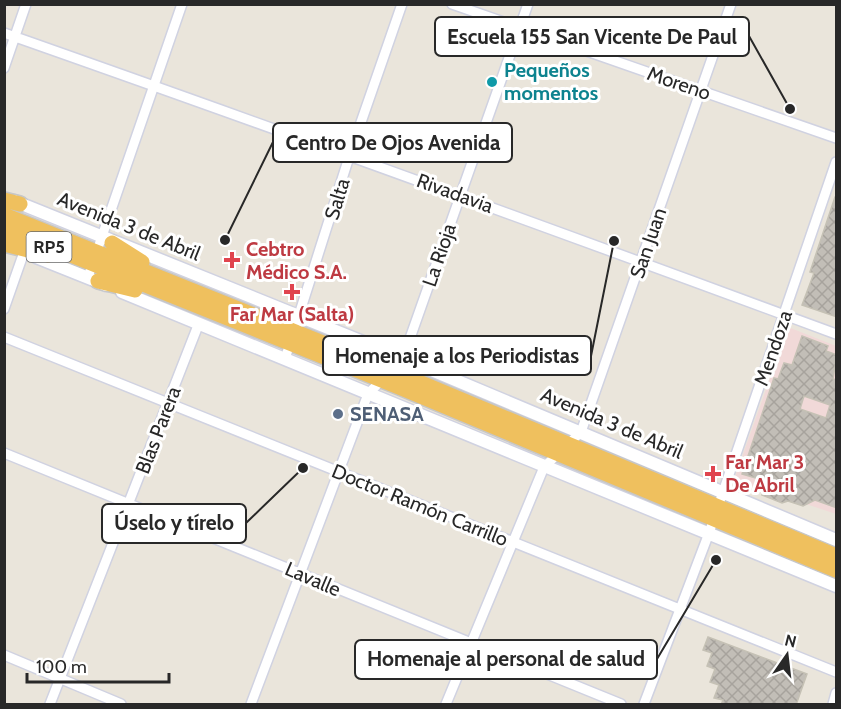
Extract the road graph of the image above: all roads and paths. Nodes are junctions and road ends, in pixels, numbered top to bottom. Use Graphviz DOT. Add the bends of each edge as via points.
graph roads {
  1 [pos="26,4"];
  2 [pos="182,4"];
  3 [pos="402,4"];
  4 [pos="452,4"];
  5 [pos="528,4"];
  6 [pos="731,4"];
  7 [pos="520,28"];
  8 [pos="4,33"];
  9 [pos="15,37"];
  10 [pos="4,68"];
  11 [pos="154,86"];
  12 [pos="701,91"];
  13 [pos="837,138"];
  14 [pos="350,154"];
  15 [pos="837,162"];
  16 [pos="460,194"];
  17 [pos="4,199"];
  18 [pos="20,204"];
  19 [pos="4,215"];
  20 [pos="4,228"];
  21 [pos="5,244"];
  22 [pos="24,252"];
  23 [pos="98,261"];
  24 [pos="640,264"];
  25 [pos="4,309"];
  26 [pos="784,315"];
  27 [pos="240,316"];
  28 [pos="301,317"];
  29 [pos="199,323"];
  30 [pos="837,334"];
  31 [pos="4,337"];
  32 [pos="293,338"];
  33 [pos="403,358"];
  34 [pos="285,359"];
  35 [pos="385,375"];
  36 [pos="369,394"];
  37 [pos="169,403"];
  38 [pos="581,432"];
  39 [pos="561,449"];
  40 [pos="4,453"];
  41 [pos="544,467"];
  42 [pos="338,473"];
  43 [pos="129,504"];
  44 [pos="716,513"];
  45 [pos="837,540"];
  46 [pos="512,542"];
  47 [pos="837,556"];
  48 [pos="837,570"];
  49 [pos="299,573"];
  50 [pos="837,586"];
  51 [pos="680,609"];
  52 [pos="471,645"];
  53 [pos="4,655"];
  54 [pos="837,672"];
  55 [pos="60,678"];
  56 [pos="837,693"];
  57 [pos="50,705"];
  58 [pos="121,705"];
  59 [pos="251,705"];
  60 [pos="446,705"];
  61 [pos="621,705"];
  62 [pos="644,705"];
  63 [pos="833,705"];
  1 -- 9 [label="street"];
  2 -- 11 [label="street"];
  3 -- 14 [label="street, Salta"];
  4 -- 7 [label="street, Moreno"];
  5 -- 7 [label="street, La Rioja"];
  6 -- 12 [label="street, San Juan"];
  7 -- 12 [label="street, Moreno"];
  7 -- 16 [label="street, La Rioja"];
  8 -- 9 [label="street, Rivadavia"];
  9 -- 10 [label="street"];
  9 -- 11 [label="street, Rivadavia"];
  11 -- 14 [label="street, Rivadavia"];
  11 -- 23 [label="street"];
  12 -- 13 [label="street, Moreno"];
  12 -- 24 [label="street, San Juan"];
  14 -- 16 [label="street, Rivadavia"];
  14 -- 28 [label="street, Salta"];
  15 -- 26 [label="street, Mendoza"];
  16 -- 24 [label="street, Rivadavia"];
  16 -- 33 [label="street, La Rioja"];
  17 -- 18 [label="highway"];
  18 -- 23 [label="main road, Avenida 3 de Abril"];
  19 -- 23 [label="highway, Avenida 3 de Abril"];
  20 -- 23 [label="highway, Avenida 3 de Abril / RP5"];
  21 -- 22 [label="main road, Avenida 3 de Abril"];
  21 -- 23 [label="highway"];
  22 -- 23 [label="main road, Avenida 3 de Abril"];
  22 -- 25 [label="street"];
  23 -- 27 [label="highway" via="126,287 174,305"];
  23 -- 27 [label="highway" via="135,259"];
  23 -- 28 [label="main road, Avenida 3 de Abril"];
  23 -- 29 [label="main road, Avenida 3 de Abril"];
  24 -- 26 [label="street, Rivadavia"];
  24 -- 38 [label="street, San Juan"];
  26 -- 30 [label="street, Rivadavia"];
  26 -- 44 [label="street, Mendoza"];
  27 -- 32 [label="highway, Avenida 3 de Abril"];
  28 -- 32 [label="street, Salta"];
  28 -- 33 [label="main road, Avenida 3 de Abril"];
  29 -- 34 [label="main road, Avenida 3 de Abril"];
  29 -- 37 [label="street, Blas Parera"];
  31 -- 37 [label="street, Doctor Ramón Carrillo"];
  32 -- 34 [label="street, Salta"];
  32 -- 35 [label="highway, Avenida 3 de Abril"];
  33 -- 35 [label="street, La Rioja"];
  33 -- 38 [label="main road, Avenida 3 de Abril"];
  34 -- 36 [label="main road, Avenida 3 de Abril"];
  35 -- 36 [label="street, La Rioja"];
  35 -- 39 [label="highway, Avenida 3 de Abril"];
  36 -- 41 [label="main road, Avenida 3 de Abril"];
  36 -- 42 [label="street, La Rioja"];
  37 -- 42 [label="street, Doctor Ramón Carrillo"];
  37 -- 43 [label="street, Blas Parera"];
  38 -- 39 [label="street"];
  38 -- 44 [label="main road, Avenida 3 de Abril"];
  39 -- 41 [label="street"];
  39 -- 44 [label="highway, Avenida 3 de Abril"];
  40 -- 43 [label="street, Lavalle"];
  41 -- 44 [label="main road, Avenida 3 de Abril"];
  41 -- 46 [label="street"];
  42 -- 46 [label="street, Doctor Ramón Carrillo"];
  42 -- 49 [label="street, La Rioja"];
  43 -- 49 [label="street, Lavalle"];
  43 -- 55 [label="street, Blas Parera"];
  44 -- 45 [label="main road, Avenida 3 de Abril"];
  44 -- 47 [label="highway, Avenida 3 de Abril"];
  44 -- 48 [label="highway, Avenida 3 de Abril"];
  44 -- 50 [label="main road, Avenida 3 de Abril"];
  44 -- 51 [label="street, Mendoza"];
  46 -- 51 [label="street, Doctor Ramón Carrillo"];
  46 -- 52 [label="street"];
  49 -- 52 [label="street, Lavalle"];
  49 -- 59 [label="street, La Rioja"];
  51 -- 54 [label="street, Doctor Ramón Carrillo"];
  51 -- 62 [label="street, Mendoza"];
  52 -- 60 [label="street"];
  52 -- 61 [label="street, Lavalle"];
  53 -- 55 [label="street"];
  55 -- 57 [label="street, Blas Parera"];
  55 -- 58 [label="street"];
  56 -- 63 [label="street"];
}
